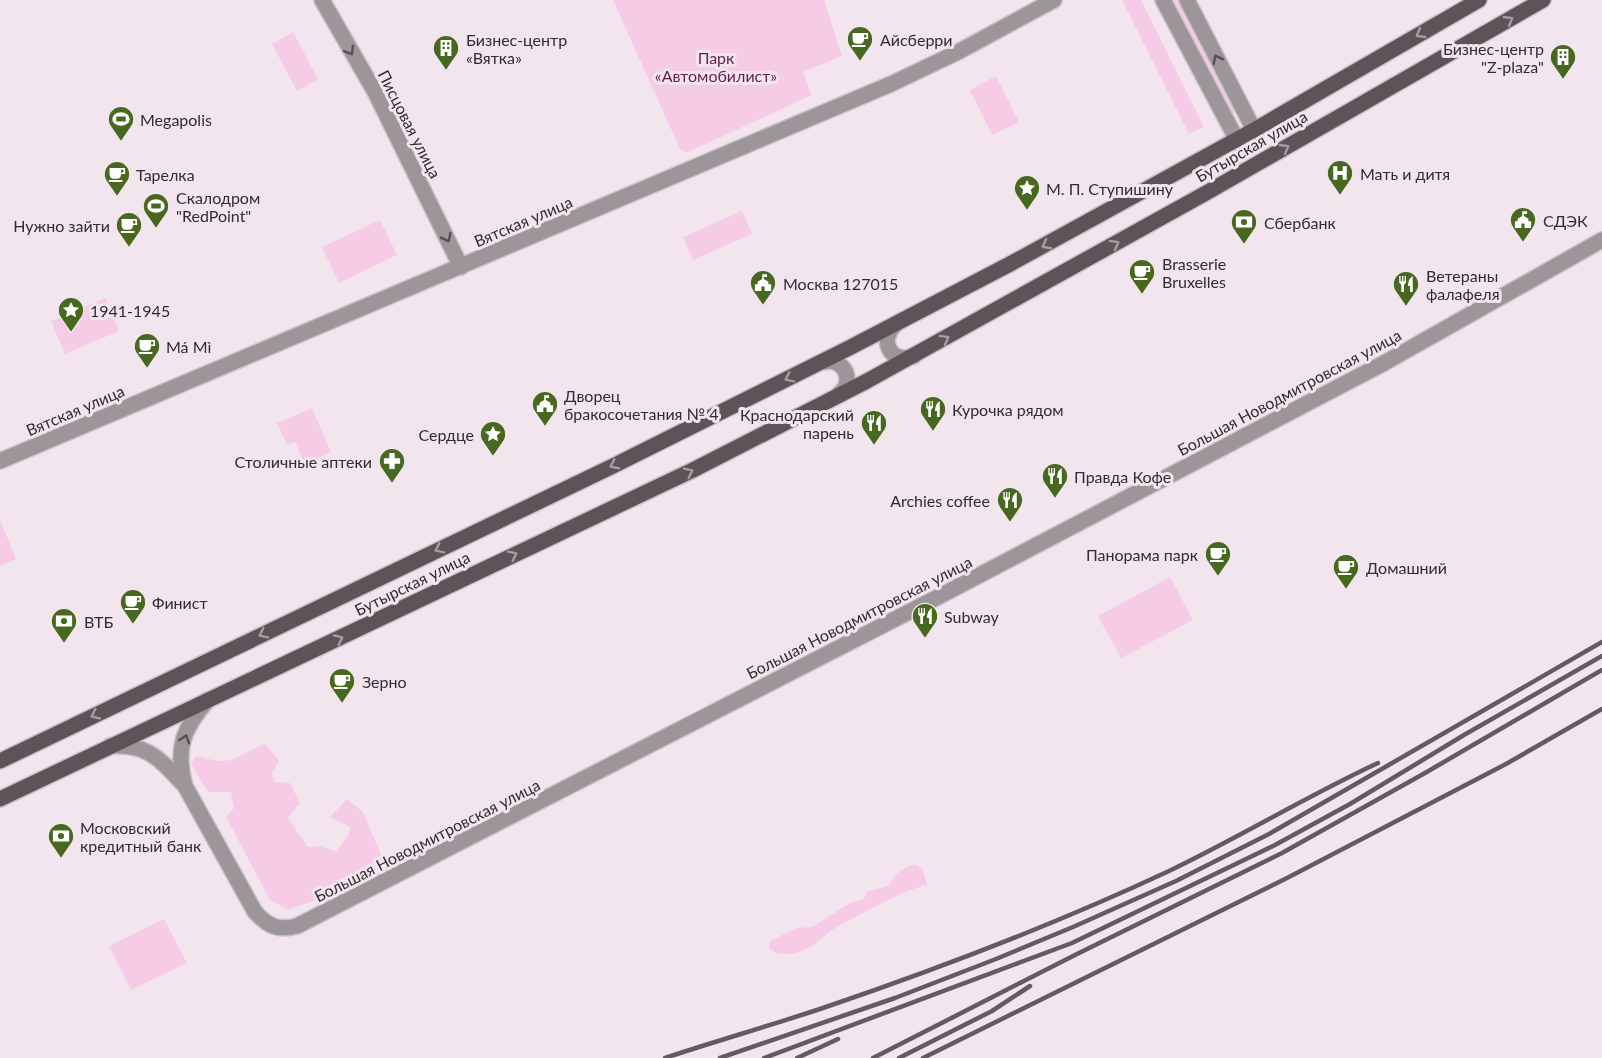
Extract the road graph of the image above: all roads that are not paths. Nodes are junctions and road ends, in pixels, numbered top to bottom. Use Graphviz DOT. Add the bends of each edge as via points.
graph roads {
  1 [pos="322,0"];
  2 [pos="1054,0"];
  3 [pos="1163,0"];
  4 [pos="1187,0"];
  5 [pos="1479,0"];
  6 [pos="1543,0"];
  7 [pos="1254,130"];
  8 [pos="1236,140"];
  9 [pos="1602,240"];
  10 [pos="460,267"];
  11 [pos="897,323"];
  12 [pos="914,356"];
  13 [pos="821,362"];
  14 [pos="837,396"];
  15 [pos="0,461"];
  16 [pos="209,698"];
  17 [pos="110,746"];
  18 [pos="21,751"];
  19 [pos="0,753"];
  20 [pos="0,761"];
  21 [pos="185,786"];
  22 [pos="0,799"];
  1 -- 10 [label="street, Писцовая улица, one-way" via="380,101"];
  2 -- 10 [label="street, Вятская улица" via="891,84"];
  3 -- 8 [label="street"];
  7 -- 4 [label="street, one-way"];
  5 -- 7 [label="main road, Бутырская улица, one-way"];
  12 -- 6 [label="main road, Бутырская улица, one-way"];
  7 -- 8 [label="main road, Бутырская улица"];
  8 -- 11 [label="main road, Бутырская улица, one-way"];
  9 -- 21 [label="street, Большая Новодмитровская улица" via="1377,367 297,926 276,928 255,912"];
  10 -- 15 [label="street, Вятская улица"];
  11 -- 12 [label="street" via="888,332 888,345 895,356"];
  11 -- 13 [label="main road, Бутырская улица"];
  12 -- 14 [label="main road, Бутырская улица"];
  13 -- 14 [label="street" via="834,361 847,374 846,387"];
  13 -- 18 [label="main road, Бутырская улица, one-way"];
  16 -- 14 [label="main road, Бутырская улица, one-way" via="693,470"];
  16 -- 17 [label="main road, Бутырская улица"];
  21 -- 16 [label="street, Большая Новодмитровская улица, one-way" via="180,767 185,736 193,717"];
  17 -- 21 [label="street, Большая Новодмитровская улица" via="144,750 160,759"];
  17 -- 22 [label="main road, Бутырская улица"];
  18 -- 19 [label="street"];
  18 -- 20 [label="main road, Бутырская улица"];
}
